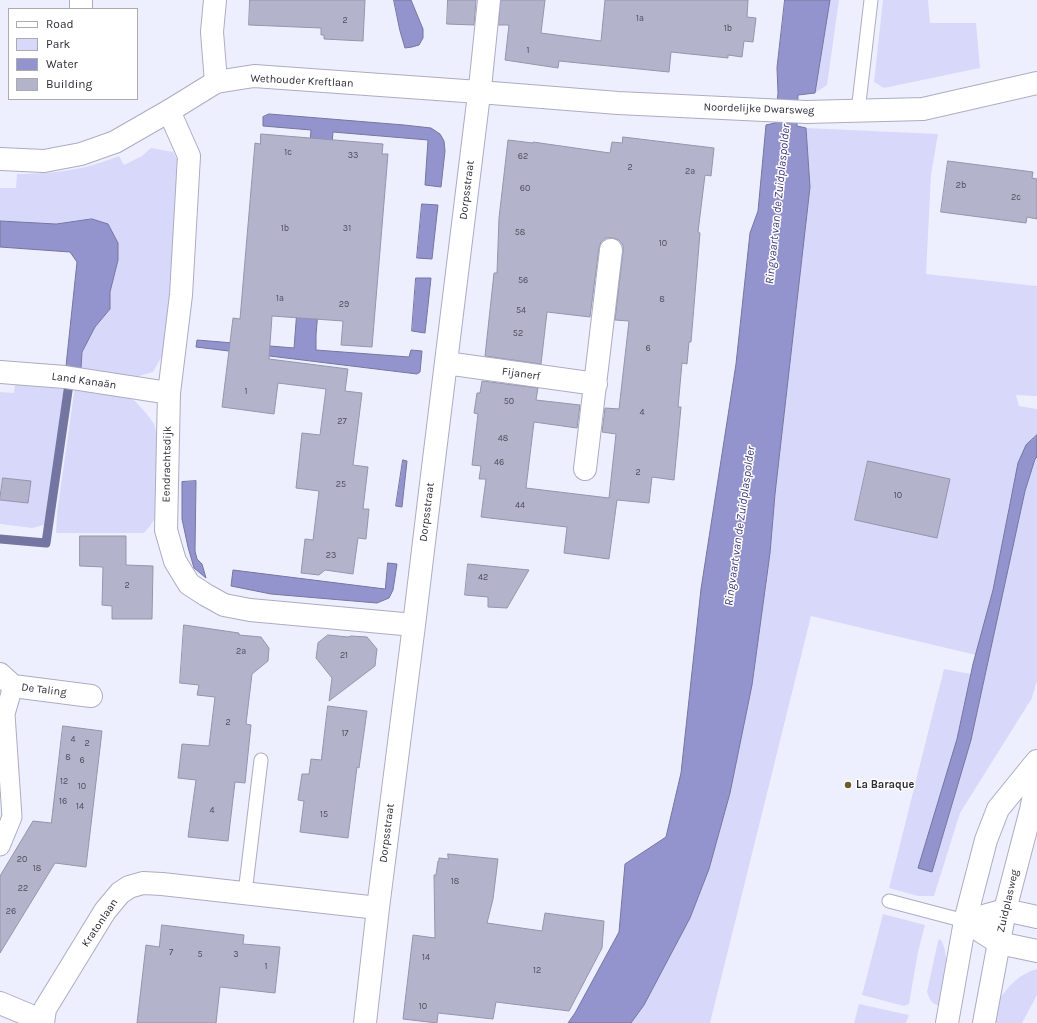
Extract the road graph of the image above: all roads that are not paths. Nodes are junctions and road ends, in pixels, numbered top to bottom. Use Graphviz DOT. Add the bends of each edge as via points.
graph roads {
  1 [pos="215,0"];
  2 [pos="489,0"];
  3 [pos="870,0"];
  4 [pos="216,82"];
  5 [pos="1037,83"];
  6 [pos="478,92"];
  7 [pos="169,111"];
  8 [pos="858,111"];
  9 [pos="0,159"];
  10 [pos="611,250"];
  11 [pos="446,363"];
  12 [pos="0,372"];
  13 [pos="596,384"];
  14 [pos="168,393"];
  15 [pos="585,469"];
  16 [pos="414,625"];
  17 [pos="6,680"];
  18 [pos="91,696"];
  19 [pos="261,760"];
  20 [pos="1037,761"];
  21 [pos="1037,779"];
  22 [pos="0,846"];
  23 [pos="245,893"];
  24 [pos="889,902"];
  25 [pos="378,908"];
  26 [pos="1005,910"];
  27 [pos="1037,917"];
  28 [pos="965,921"];
  29 [pos="999,943"];
  30 [pos="1037,951"];
  31 [pos="0,1003"];
  32 [pos="43,1022"];
  33 [pos="365,1023"];
  34 [pos="947,1023"];
  35 [pos="984,1023"];
  1 -- 4 [label="street" via="212,32"];
  2 -- 6 [label="street, Dorpsstraat"];
  3 -- 8 [label="lane"];
  4 -- 6 [label="street, Wethouder Kreftlaan" via="254,76"];
  4 -- 7 [label="street, Wethouder Kreftlaan"];
  5 -- 8 [label="street, Noordelijke Dwarsweg" via="923,109"];
  6 -- 8 [label="street, Noordelijke Dwarsweg" via="772,111"];
  6 -- 11 [label="street, Dorpsstraat"];
  7 -- 9 [label="street, Wethouder Kreftlaan" via="115,142 80,154 44,161"];
  7 -- 14 [label="street, Eendrachtsdijk" via="189,156 181,295"];
  10 -- 13 [label="street"];
  11 -- 13 [label="street, Fijanerf"];
  11 -- 16 [label="street, Dorpsstraat"];
  12 -- 14 [label="street, Land Kanaän" via="73,378"];
  13 -- 15 [label="street"];
  14 -- 16 [label="street, Eendrachtsdijk" via="166,530 175,561 189,584 224,605 243,609"];
  16 -- 25 [label="street, Dorpsstraat"];
  17 -- 18 [label="street, De Taling"];
  17 -- 22 [label="street" via="5,714 12,817"];
  19 -- 23 [label="lane"];
  20 -- 28 [label="street" via="998,809 986,840"];
  21 -- 26 [label="street, Zuidplasweg"];
  23 -- 25 [label="street, Kratonlaan"];
  23 -- 32 [label="street, Kratonlaan" via="143,882 129,887 120,893 105,911 45,1009"];
  24 -- 28 [label="lane"];
  25 -- 33 [label="street, Dorpsstraat"];
  26 -- 27 [label="street"];
  26 -- 28 [label="street"];
  26 -- 29 [label="street, Zuidplasweg"];
  28 -- 29 [label="street"];
  28 -- 34 [label="street"];
  29 -- 30 [label="street"];
  29 -- 35 [label="street, Zuidplasweg"];
  31 -- 32 [label="street"];
}
